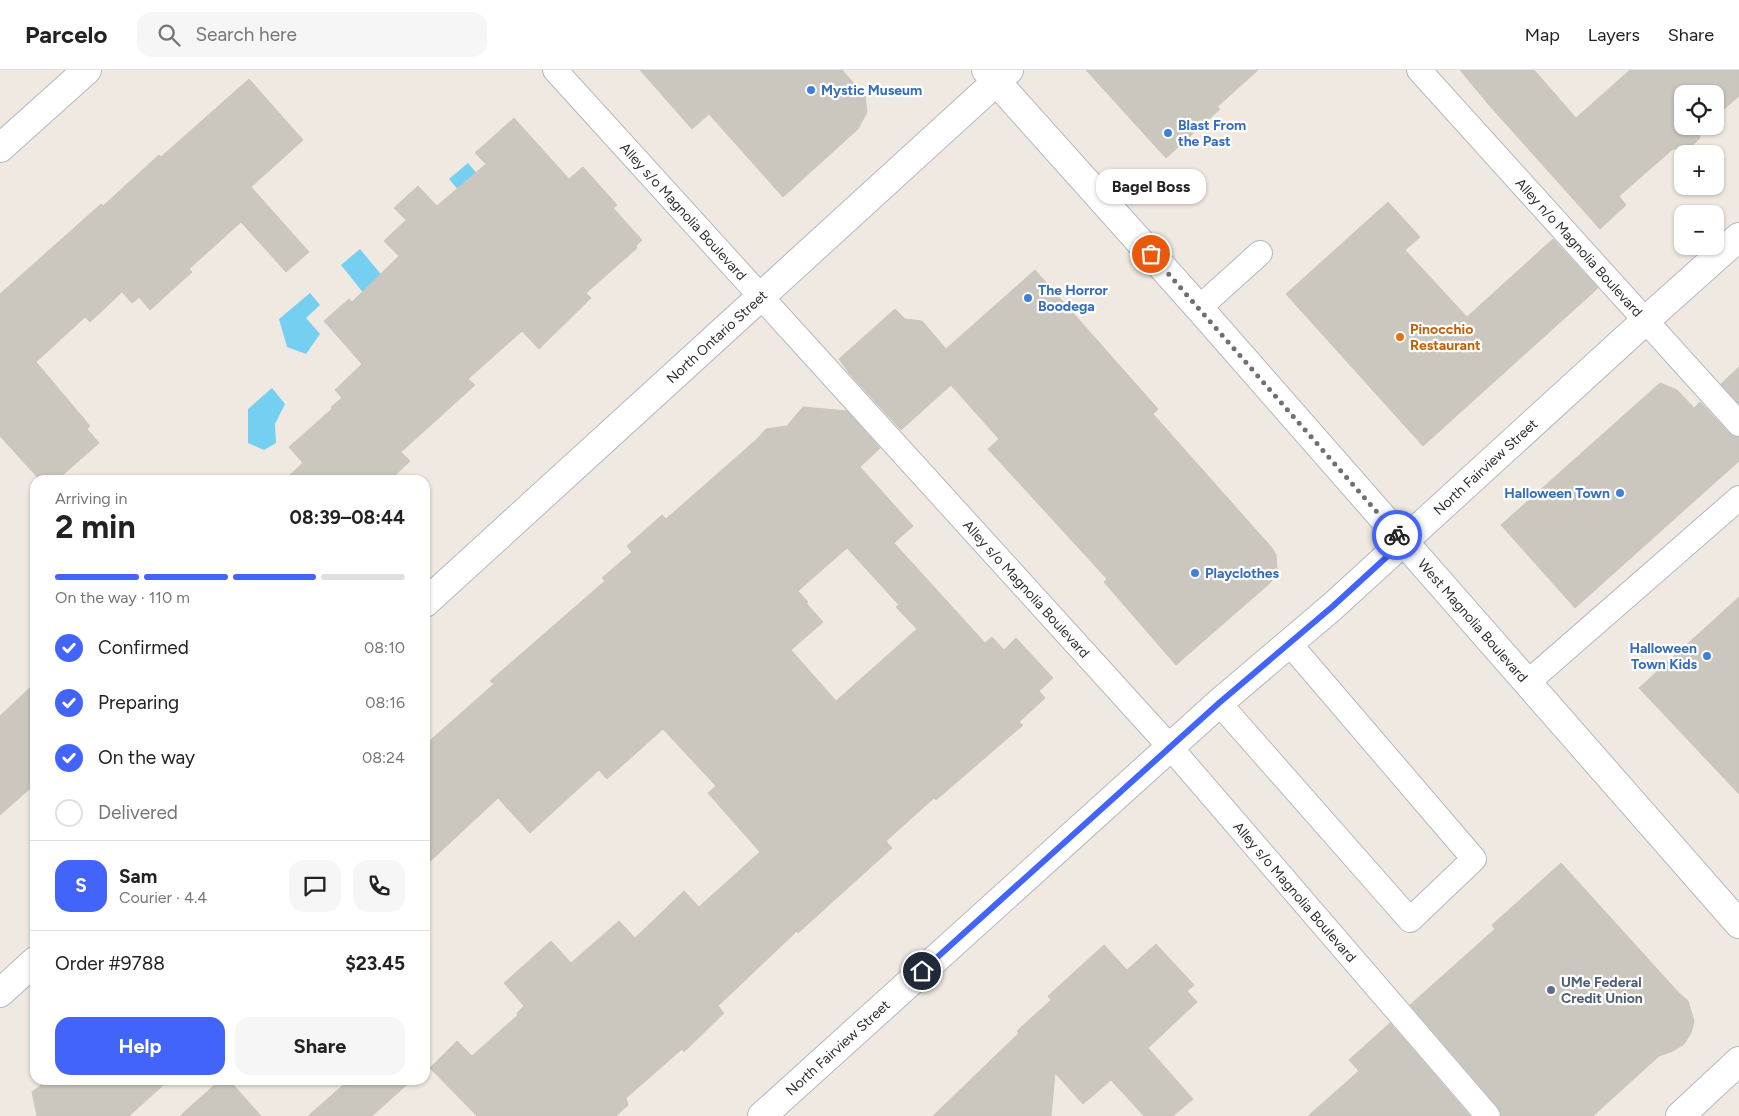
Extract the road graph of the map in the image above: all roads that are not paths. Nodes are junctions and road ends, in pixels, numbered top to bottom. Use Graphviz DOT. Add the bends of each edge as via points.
graph roads {
  1 [pos="87,70"];
  2 [pos="555,70"];
  3 [pos="1419,70"];
  4 [pos="997,74"];
  5 [pos="0,148"];
  6 [pos="1739,237"];
  7 [pos="1260,253"];
  8 [pos="760,296"];
  9 [pos="1199,308"];
  10 [pos="1645,320"];
  11 [pos="1739,424"];
  12 [pos="1739,498"];
  13 [pos="1403,542"];
  14 [pos="430,598"];
  15 [pos="1289,643"];
  16 [pos="1527,683"];
  17 [pos="1219,703"];
  18 [pos="1170,748"];
  19 [pos="1739,924"];
  20 [pos="30,965"];
  21 [pos="0,993"];
  22 [pos="1739,1061"];
  23 [pos="762,1116"];
  24 [pos="1488,1116"];
  25 [pos="1680,1116"];
  1 -- 5 [label="street"];
  2 -- 8 [label="lane, Alley s/o Magnolia Boulevard"];
  3 -- 10 [label="lane, Alley n/o Magnolia Boulevard"];
  4 -- 8 [label="street, North Ontario Street"];
  4 -- 9 [label="street, West Magnolia Boulevard"];
  6 -- 10 [label="street, North Fairview Street"];
  7 -- 9 [label="lane"];
  8 -- 14 [label="street, North Ontario Street"];
  8 -- 18 [label="lane, Alley s/o Magnolia Boulevard"];
  9 -- 13 [label="street, West Magnolia Boulevard"];
  10 -- 11 [label="lane, Alley n/o Magnolia Boulevard"];
  10 -- 13 [label="street, North Fairview Street"];
  12 -- 16 [label="lane"];
  13 -- 15 [label="street, North Fairview Street"];
  13 -- 16 [label="street, West Magnolia Boulevard"];
  15 -- 17 [label="street, North Fairview Street"];
  15 -- 17 [label="lane" via="1474,860 1410,920"];
  16 -- 19 [label="street, West Magnolia Boulevard"];
  17 -- 18 [label="street, North Fairview Street"];
  18 -- 23 [label="street, North Fairview Street"];
  18 -- 24 [label="lane, Alley s/o Magnolia Boulevard"];
  20 -- 21 [label="street"];
  22 -- 25 [label="street"];
}
